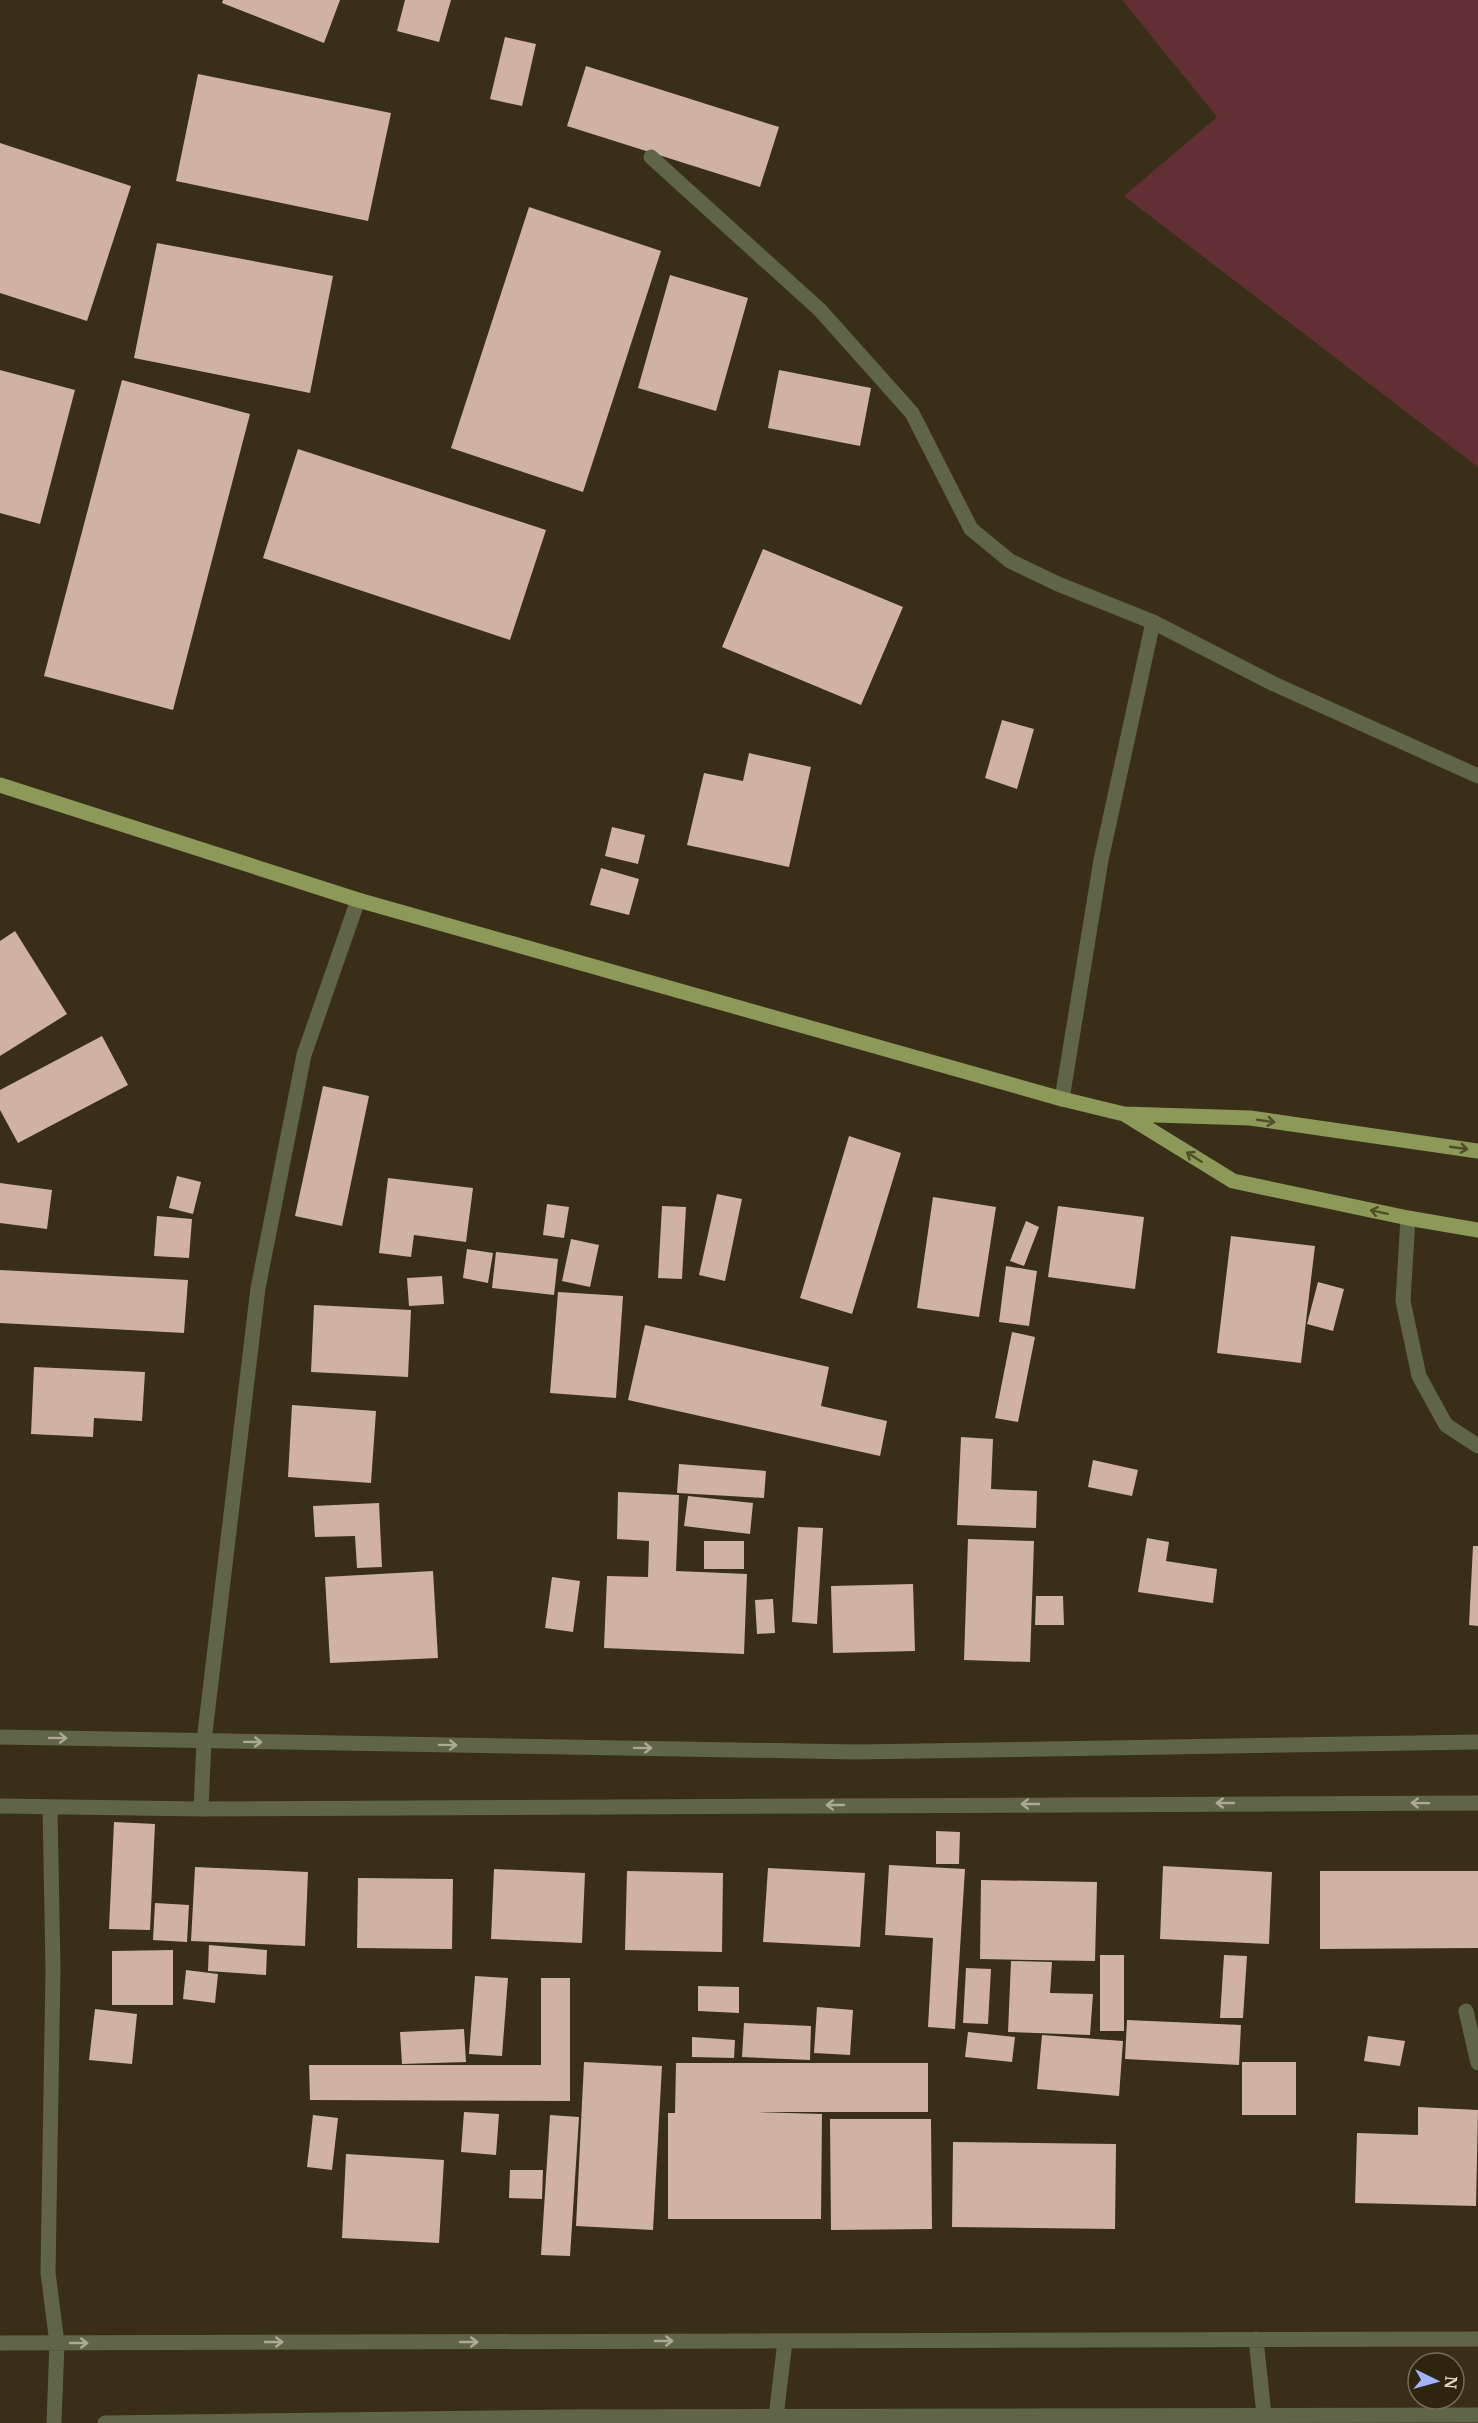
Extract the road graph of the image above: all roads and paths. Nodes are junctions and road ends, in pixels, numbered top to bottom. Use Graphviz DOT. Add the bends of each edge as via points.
graph roads {
  1 [pos="651,157"];
  2 [pos="1153,622"];
  3 [pos="1478,776"];
  4 [pos="0,785"];
  5 [pos="358,900"];
  6 [pos="1062,1099"];
  7 [pos="1124,1114"];
  8 [pos="1478,1151"];
  9 [pos="1408,1218"];
  10 [pos="1478,1230"];
  11 [pos="1478,1446"];
  12 [pos="0,1737"];
  13 [pos="204,1741"];
  14 [pos="1478,1742"];
  15 [pos="1478,1803"];
  16 [pos="0,1806"];
  17 [pos="50,1807"];
  18 [pos="201,1809"];
  19 [pos="1466,2012"];
  20 [pos="1478,2062"];
  21 [pos="1478,2338"];
  22 [pos="1256,2339"];
  23 [pos="784,2341"];
  24 [pos="0,2343"];
  25 [pos="57,2343"];
  26 [pos="1264,2415"];
  27 [pos="1478,2415"];
  28 [pos="776,2417"];
  29 [pos="594,2420"];
  30 [pos="54,2423"];
  31 [pos="105,2423"];
  1 -- 2 [label="street" via="820,310 912,412 971,529 1010,561"];
  2 -- 3 [label="street" via="1274,684"];
  2 -- 6 [label="street" via="1101,860"];
  4 -- 5 [label="main road"];
  5 -- 6 [label="main road"];
  5 -- 13 [label="street" via="304,1055 258,1288"];
  6 -- 7 [label="main road"];
  7 -- 8 [label="main road, one-way" via="1250,1118"];
  9 -- 7 [label="main road, one-way" via="1233,1181"];
  9 -- 10 [label="main road"];
  9 -- 11 [label="street" via="1403,1301 1419,1376 1446,1425"];
  12 -- 13 [label="street, one-way"];
  13 -- 14 [label="street, one-way" via="856,1752"];
  13 -- 18 [label="street"];
  15 -- 18 [label="street, one-way"];
  16 -- 17 [label="street"];
  17 -- 18 [label="street"];
  17 -- 25 [label="street" via="53,1970 48,2273"];
  19 -- 20 [label="street"];
  21 -- 22 [label="street"];
  22 -- 23 [label="street"];
  22 -- 26 [label="street"];
  25 -- 23 [label="street, one-way"];
  23 -- 28 [label="street"];
  24 -- 25 [label="street"];
  25 -- 30 [label="street"];
  26 -- 27 [label="street"];
  26 -- 28 [label="street"];
  28 -- 29 [label="street"];
  29 -- 31 [label="street"];
}
